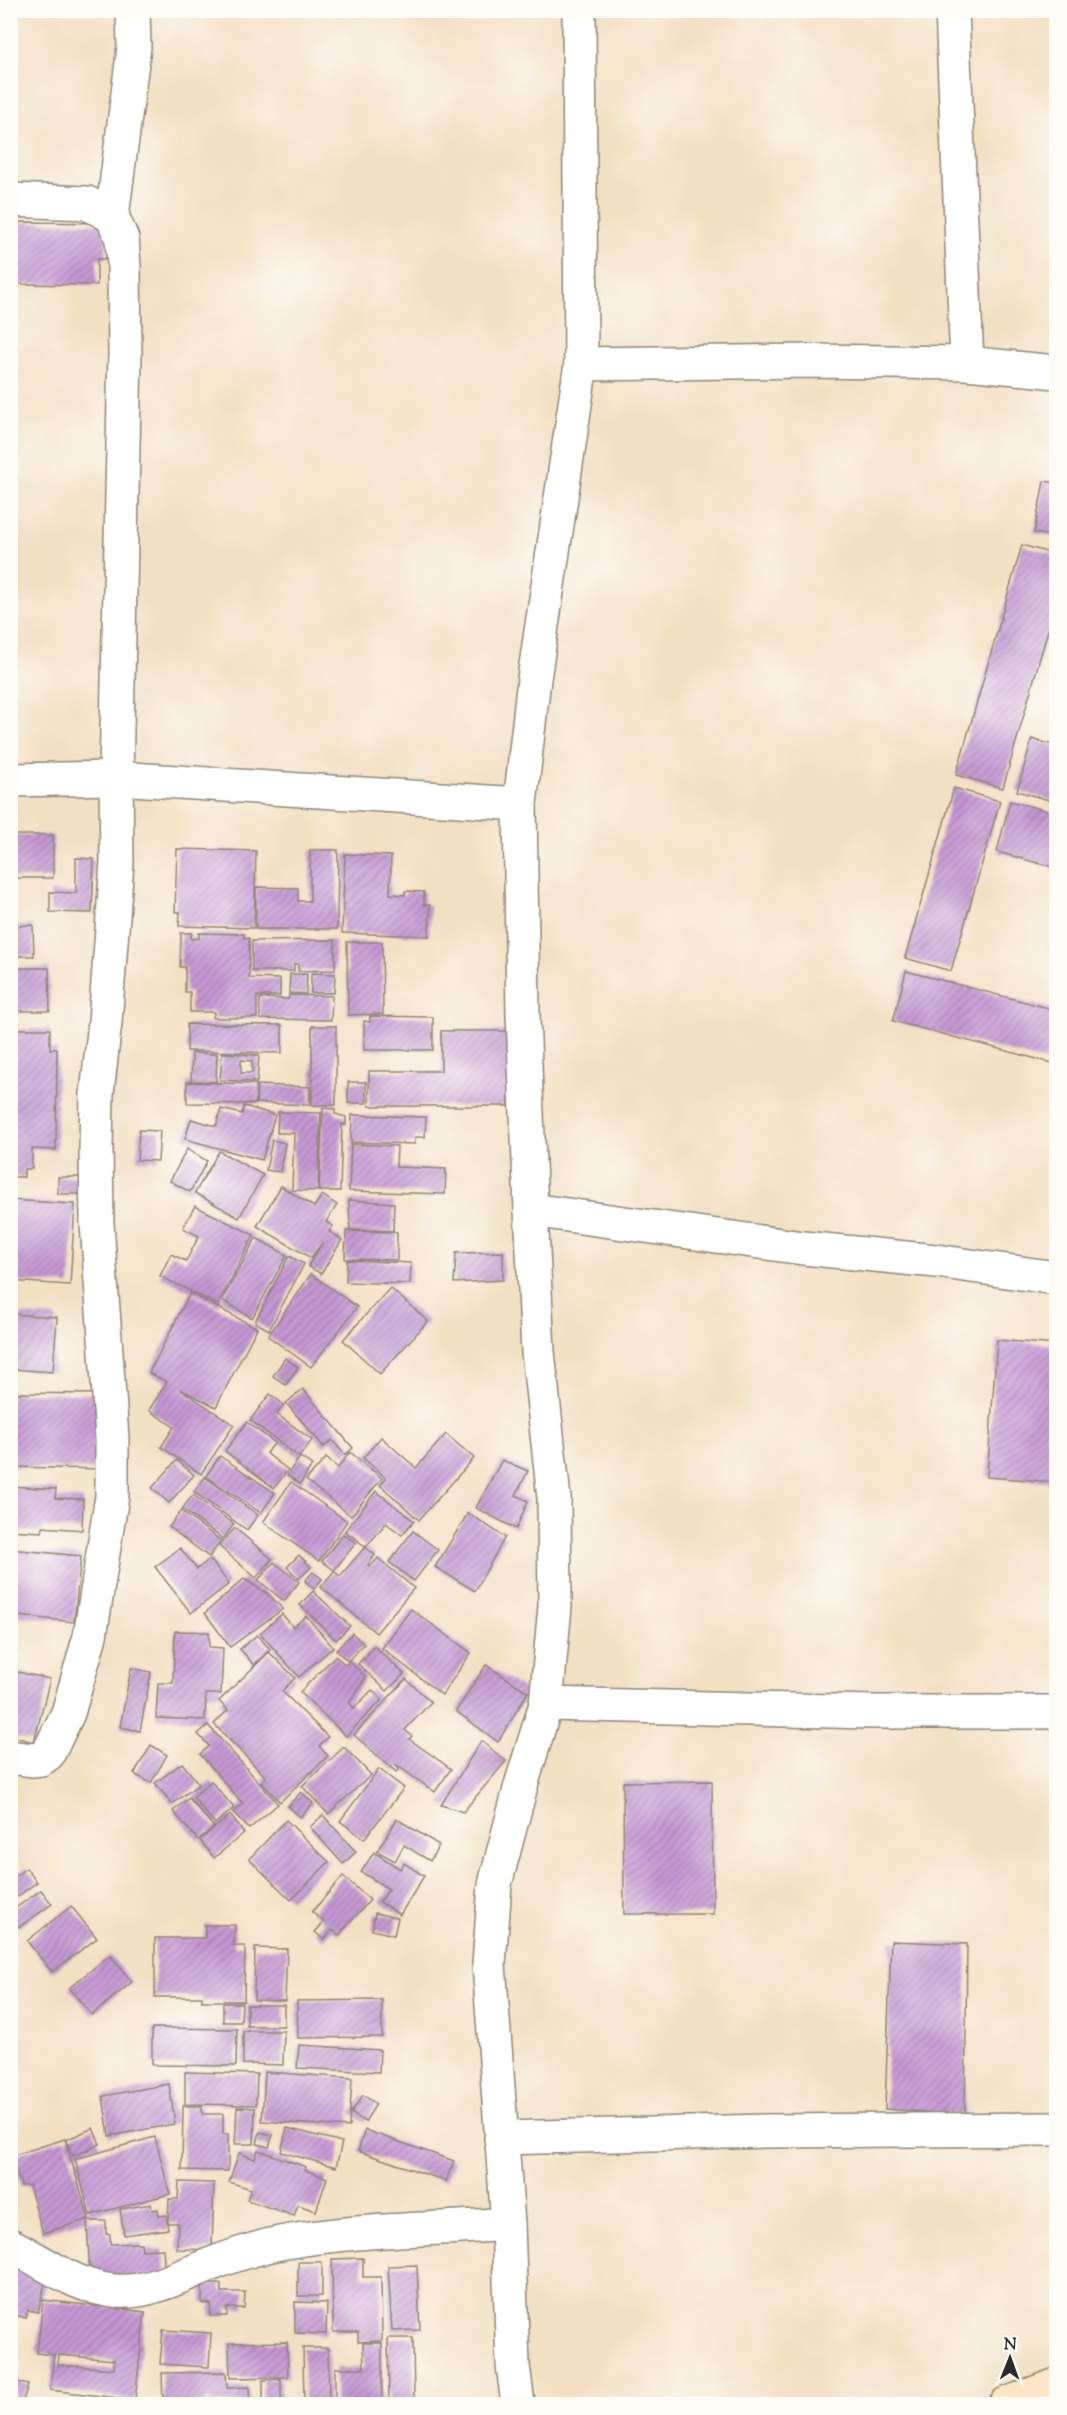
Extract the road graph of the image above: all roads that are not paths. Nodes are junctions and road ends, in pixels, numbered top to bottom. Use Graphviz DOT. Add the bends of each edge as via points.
graph roads {
  1 [pos="133,10"];
  2 [pos="579,10"];
  3 [pos="952,10"];
  4 [pos="10,200"];
  5 [pos="112,216"];
  6 [pos="967,363"];
  7 [pos="581,364"];
  8 [pos="1056,372"];
  9 [pos="116,778"];
  10 [pos="10,780"];
  11 [pos="520,804"];
  12 [pos="531,1210"];
  13 [pos="1056,1278"];
  14 [pos="546,1704"];
  15 [pos="1056,1712"];
  16 [pos="10,1757"];
  17 [pos="1056,2129"];
  18 [pos="501,2138"];
  19 [pos="508,2224"];
  20 [pos="10,2245"];
  21 [pos="1056,2385"];
  22 [pos="518,2404"];
  23 [pos="1006,2404"];
  1 -- 5 [label="street" via="134,47"];
  2 -- 7 [label="street"];
  3 -- 6 [label="street"];
  4 -- 5 [label="street" via="87,203"];
  5 -- 9 [label="street" via="122,239 125,287"];
  6 -- 7 [label="street"];
  6 -- 8 [label="street"];
  7 -- 11 [label="street" via="534,679"];
  9 -- 10 [label="street"];
  9 -- 11 [label="street"];
  9 -- 16 [label="street" via="117,863 97,1094 96,1150 112,1496 90,1636 68,1713 48,1754 32,1760"];
  11 -- 12 [label="street"];
  12 -- 13 [label="street"];
  12 -- 14 [label="street" via="538,1352 554,1498 555,1606"];
  14 -- 15 [label="street"];
  14 -- 18 [label="street" via="495,1884 489,1964"];
  17 -- 18 [label="street"];
  18 -- 19 [label="street"];
  19 -- 20 [label="street" via="386,2231 279,2243 237,2254 144,2289 115,2291 65,2277"];
  19 -- 22 [label="street"];
  21 -- 23 [label="main road"];
}
